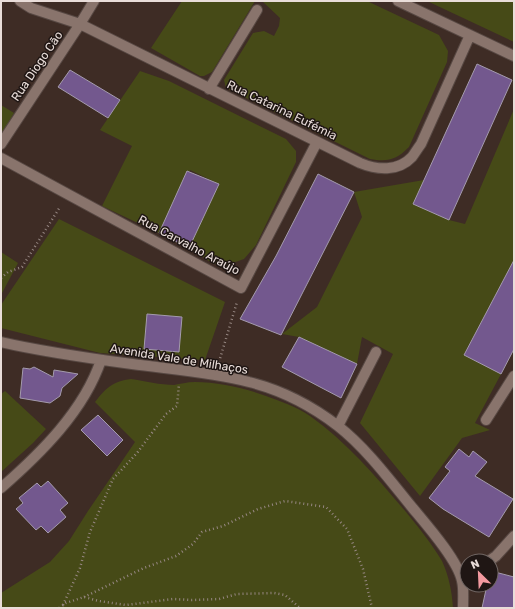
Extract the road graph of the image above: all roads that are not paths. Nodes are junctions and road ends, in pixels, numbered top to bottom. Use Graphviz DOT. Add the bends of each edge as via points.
graph roads {
  1 [pos="20,1"];
  2 [pos="94,1"];
  3 [pos="398,1"];
  4 [pos="257,10"];
  5 [pos="80,24"];
  6 [pos="470,35"];
  7 [pos="514,56"];
  8 [pos="209,88"];
  9 [pos="317,142"];
  10 [pos="1,144"];
  11 [pos="1,158"];
  12 [pos="1,342"];
  13 [pos="376,352"];
  14 [pos="101,360"];
  15 [pos="514,376"];
  16 [pos="486,420"];
  17 [pos="338,426"];
  18 [pos="1,488"];
  19 [pos="514,536"];
  20 [pos="499,553"];
  21 [pos="459,570"];
  22 [pos="464,593"];
  23 [pos="463,608"];
  1 -- 5 [label="street, Rua Catarina Eufémia" via="32,8"];
  2 -- 5 [label="street, Rua Diogo Cão"];
  3 -- 6 [label="street"];
  4 -- 8 [label="street"];
  5 -- 8 [label="street, Rua Catarina Eufémia"];
  5 -- 10 [label="street, Rua Diogo Cão"];
  6 -- 7 [label="street"];
  6 -- 9 [label="street, Rua Catarina Eufémia" via="420,144 411,158 401,165 389,169 371,167"];
  8 -- 9 [label="street, Rua Catarina Eufémia"];
  9 -- 11 [label="street, Rua Carvalho Araújo" via="241,288"];
  12 -- 14 [label="street, Avenida Vale de Milhaços"];
  13 -- 17 [label="street"];
  14 -- 17 [label="street, Avenida Vale de Milhaços" via="249,382 283,393"];
  14 -- 18 [label="street" via="96,376 53,438"];
  15 -- 16 [label="street"];
  17 -- 21 [label="street, Avenida Vale de Milhaços" via="384,474 433,533"];
  19 -- 20 [label="street"];
  22 -- 23 [label="street"];
}
